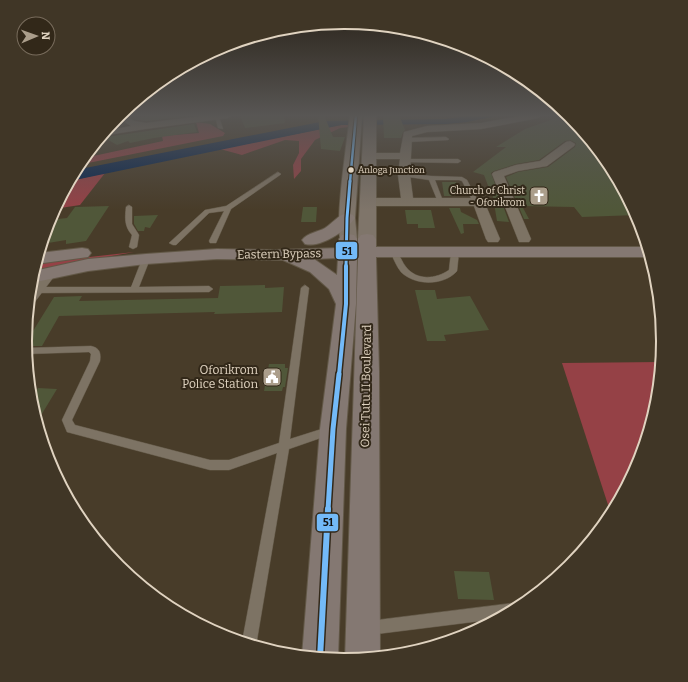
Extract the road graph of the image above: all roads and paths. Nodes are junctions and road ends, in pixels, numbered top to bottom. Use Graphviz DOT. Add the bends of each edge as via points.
graph roads {
  1 [pos="359,147"];
  2 [pos="367,147"];
  3 [pos="406,147"];
  4 [pos="566,147"];
  5 [pos="368,156"];
  6 [pos="405,158"];
  7 [pos="458,161"];
  8 [pos="278,174"];
  9 [pos="404,175"];
  10 [pos="431,178"];
  11 [pos="407,201"];
  12 [pos="440,201"];
  13 [pos="474,201"];
  14 [pos="367,202"];
  15 [pos="129,207"];
  16 [pos="228,208"];
  17 [pos="347,218"];
  18 [pos="493,239"];
  19 [pos="524,239"];
  20 [pos="638,239"];
  21 [pos="311,240"];
  22 [pos="213,241"];
  23 [pos="173,243"];
  24 [pos="357,246"];
  25 [pos="133,247"];
  26 [pos="394,252"];
  27 [pos="455,252"];
  28 [pos="642,252"];
  29 [pos="275,255"];
  30 [pos="44,258"];
  31 [pos="146,259"];
  32 [pos="37,285"];
  33 [pos="305,288"];
  34 [pos="209,289"];
  35 [pos="134,290"];
  36 [pos="346,304"];
  37 [pos="32,351"];
  38 [pos="333,429"];
  39 [pos="284,446"];
  40 [pos="498,612"];
  41 [pos="362,629"];
  42 [pos="250,638"];
  43 [pos="320,652"];
  44 [pos="362,652"];
  1 -- 17 [label="main road, Osei Tutu II Boulevard"];
  2 -- 5 [label="main road, Osei Tutu II Boulevard"];
  3 -- 6 [label="street"];
  4 -- 19 [label="street" via="543,164 498,174"];
  5 -- 6 [label="street"];
  5 -- 14 [label="main road, Osei Tutu II Boulevard"];
  6 -- 7 [label="lane"];
  6 -- 9 [label="street"];
  8 -- 16 [label="lane"];
  9 -- 10 [label="lane"];
  9 -- 11 [label="street"];
  10 -- 12 [label="lane"];
  10 -- 13 [label="lane" via="464,180"];
  11 -- 12 [label="street"];
  11 -- 14 [label="street"];
  12 -- 13 [label="street"];
  13 -- 18 [label="street" via="480,204"];
  14 -- 24 [label="main road, Osei Tutu II Boulevard"];
  15 -- 25 [label="lane" via="129,224 136,236"];
  16 -- 22 [label="lane"];
  16 -- 23 [label="lane" via="207,211"];
  17 -- 21 [label="highway" via="332,231"];
  17 -- 24 [label="main road, Osei Tutu II Boulevard"];
  18 -- 19 [label="highway, Eastern Bypass"];
  18 -- 24 [label="highway, Eastern Bypass"];
  19 -- 20 [label="highway, Eastern Bypass"];
  21 -- 22 [label="highway, Eastern Bypass"];
  21 -- 24 [label="highway, Eastern Bypass"];
  22 -- 23 [label="highway, Eastern Bypass"];
  23 -- 25 [label="highway, Eastern Bypass"];
  24 -- 26 [label="highway, Eastern Bypass"];
  24 -- 29 [label="highway, Eastern Bypass"];
  24 -- 36 [label="highway, Osei Tutu II Boulevard"];
  24 -- 41 [label="highway, Osei Tutu II Boulevard" via="367,371"];
  25 -- 30 [label="highway, Eastern Bypass"];
  26 -- 27 [label="highway, Eastern Bypass"];
  26 -- 27 [label="lane" via="405,271 428,281 445,278 453,271"];
  27 -- 28 [label="highway, Eastern Bypass"];
  29 -- 31 [label="highway, Eastern Bypass" via="217,254"];
  29 -- 36 [label="highway" via="308,263 321,270 341,291"];
  31 -- 32 [label="highway, Eastern Bypass" via="88,265"];
  31 -- 35 [label="lane"];
  32 -- 35 [label="lane"];
  33 -- 39 [label="lane"];
  34 -- 35 [label="lane"];
  36 -- 38 [label="highway, Osei Tutu II Boulevard"];
  37 -- 39 [label="lane" via="91,349 96,353 95,361 67,420 71,429 210,465 229,465"];
  38 -- 39 [label="lane"];
  38 -- 43 [label="highway, Osei Tutu II Boulevard"];
  39 -- 42 [label="lane"];
  40 -- 41 [label="lane"];
  41 -- 44 [label="highway, Osei Tutu II Boulevard"];
}
